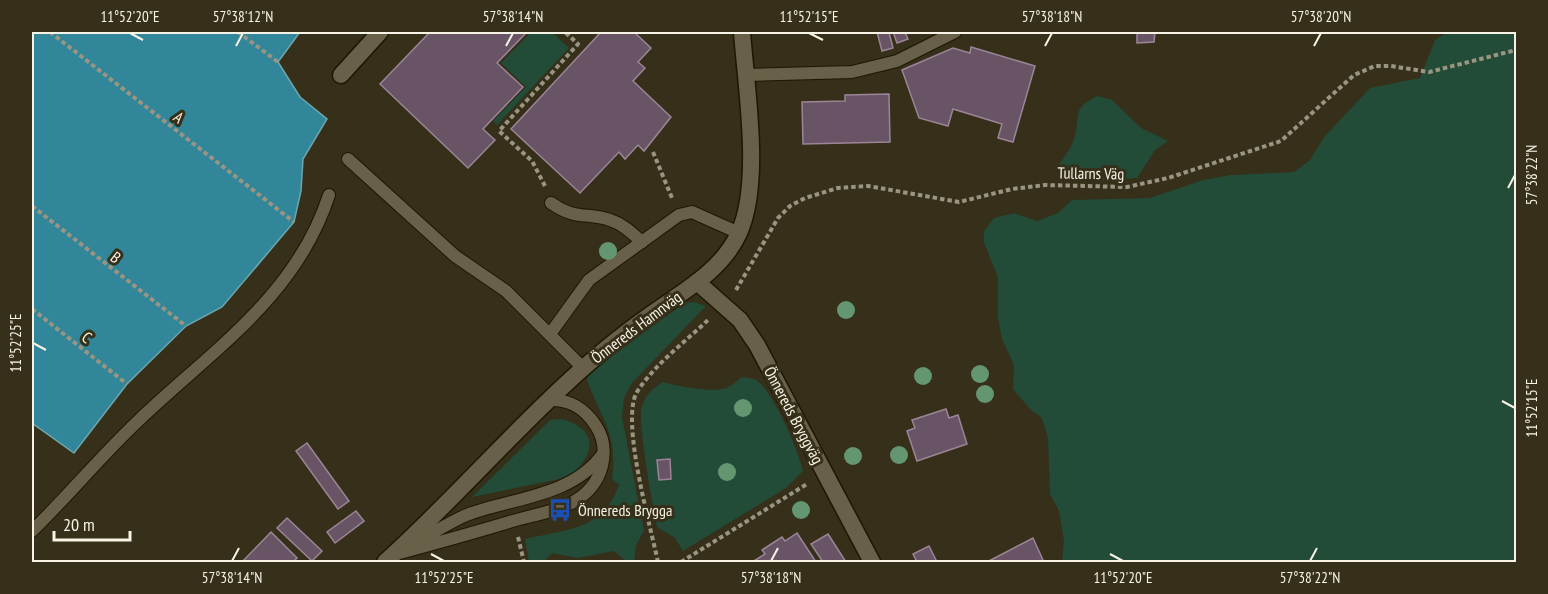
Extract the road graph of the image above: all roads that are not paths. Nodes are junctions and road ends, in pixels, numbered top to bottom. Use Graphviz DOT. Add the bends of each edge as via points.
graph roads {
  1 [pos="380,32"];
  2 [pos="742,32"];
  3 [pos="955,32"];
  4 [pos="341,75"];
  5 [pos="745,75"];
  6 [pos="348,159"];
  7 [pos="329,195"];
  8 [pos="551,203"];
  9 [pos="739,233"];
  10 [pos="642,242"];
  11 [pos="697,282"];
  12 [pos="550,334"];
  13 [pos="582,367"];
  14 [pos="548,400"];
  15 [pos="603,453"];
  16 [pos="32,531"];
  17 [pos="390,558"];
  18 [pos="872,562"];
  1 -- 4 [label="street"];
  2 -- 5 [label="street, Önnereds Hamnväg"];
  3 -- 5 [label="lane" via="897,61 852,72"];
  5 -- 9 [label="street, Önnereds Hamnväg" via="752,175 751,194"];
  6 -- 12 [label="lane" via="455,256 506,291"];
  7 -- 16 [label="lane" via="308,247 270,299 137,422"];
  8 -- 10 [label="lane" via="566,214 608,219 625,226"];
  9 -- 10 [label="lane" via="692,212 679,215"];
  9 -- 11 [label="street, Önnereds Hamnväg" via="730,250"];
  10 -- 12 [label="lane" via="589,280"];
  11 -- 13 [label="street, Önnereds Hamnväg"];
  11 -- 18 [label="street, Önnereds Bryggväg" via="740,320 757,345"];
  12 -- 13 [label="lane"];
  13 -- 14 [label="street, Önnereds Hamnväg"];
  14 -- 15 [label="lane" via="564,399 580,408 598,428"];
  14 -- 17 [label="street, Önnereds Hamnväg"];
  15 -- 17 [label="lane" via="593,468 570,482 467,515"];
  15 -- 17 [label="lane" via="599,475 591,488 560,510"];
}
